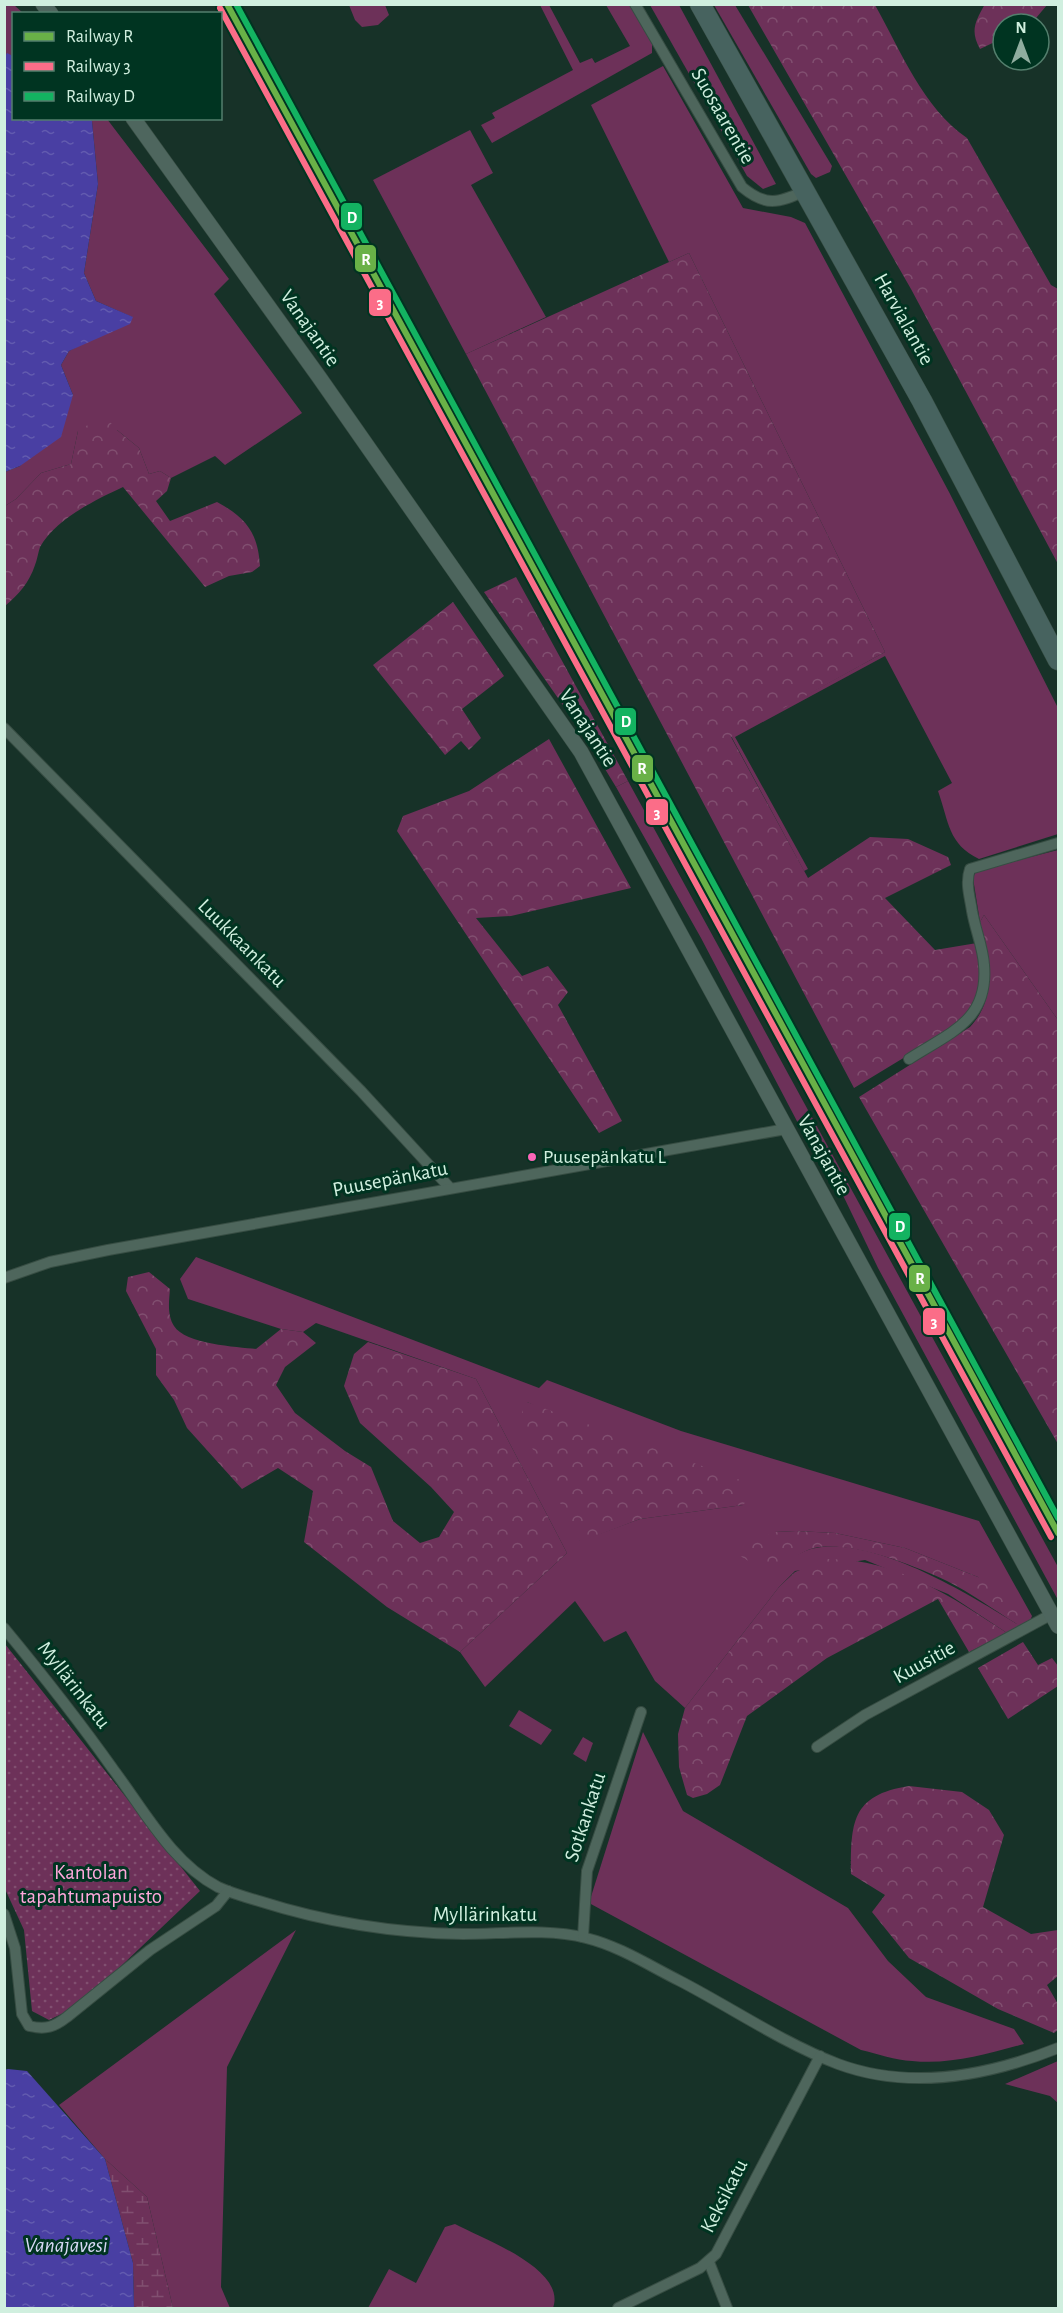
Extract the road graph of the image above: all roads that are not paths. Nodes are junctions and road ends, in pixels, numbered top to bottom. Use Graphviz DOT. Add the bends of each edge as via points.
graph roads {
  1 [pos="635,4"];
  2 [pos="700,4"];
  3 [pos="134,120"];
  4 [pos="806,191"];
  5 [pos="1059,660"];
  6 [pos="4,728"];
  7 [pos="1059,843"];
  8 [pos="909,1059"];
  9 [pos="786,1128"];
  10 [pos="450,1188"];
  11 [pos="4,1278"];
  12 [pos="1055,1620"];
  13 [pos="4,1628"];
  14 [pos="641,1713"];
  15 [pos="817,1747"];
  16 [pos="228,1891"];
  17 [pos="4,1914"];
  18 [pos="583,1937"];
  19 [pos="1059,2048"];
  20 [pos="819,2056"];
  21 [pos="709,2262"];
  22 [pos="618,2308"];
  23 [pos="727,2308"];
  1 -- 4 [label="street, Suosaarentie" via="742,187 756,199 772,202"];
  2 -- 4 [label="highway, Harvialantie"];
  3 -- 9 [label="street, Vanajantie" via="581,752"];
  4 -- 5 [label="highway, Harvialantie"];
  6 -- 10 [label="street, Luukkaankatu" via="361,1091"];
  7 -- 8 [label="street" via="970,870 968,885 984,964 984,988 978,1009 967,1022"];
  9 -- 10 [label="street, Puusepänkatu"];
  9 -- 12 [label="street, Vanajantie"];
  10 -- 11 [label="street, Puusepänkatu" via="108,1250 50,1262"];
  12 -- 15 [label="street, Kuusitie" via="865,1715"];
  13 -- 16 [label="street, Myllärinkatu" via="169,1845 202,1876"];
  14 -- 18 [label="street, Sotkankatu" via="587,1871"];
  16 -- 17 [label="street" via="216,1906 150,1950 55,2026 42,2029 29,2026 22,2014 15,1948"];
  16 -- 18 [label="street, Myllärinkatu" via="284,1909 412,1933"];
  18 -- 20 [label="street, Myllärinkatu" via="640,1961"];
  19 -- 20 [label="street, Myllärinkatu" via="990,2070 941,2078 878,2074"];
  20 -- 21 [label="street, Keksikatu"];
  21 -- 22 [label="street, Keksikatu"];
  21 -- 23 [label="street"];
}
